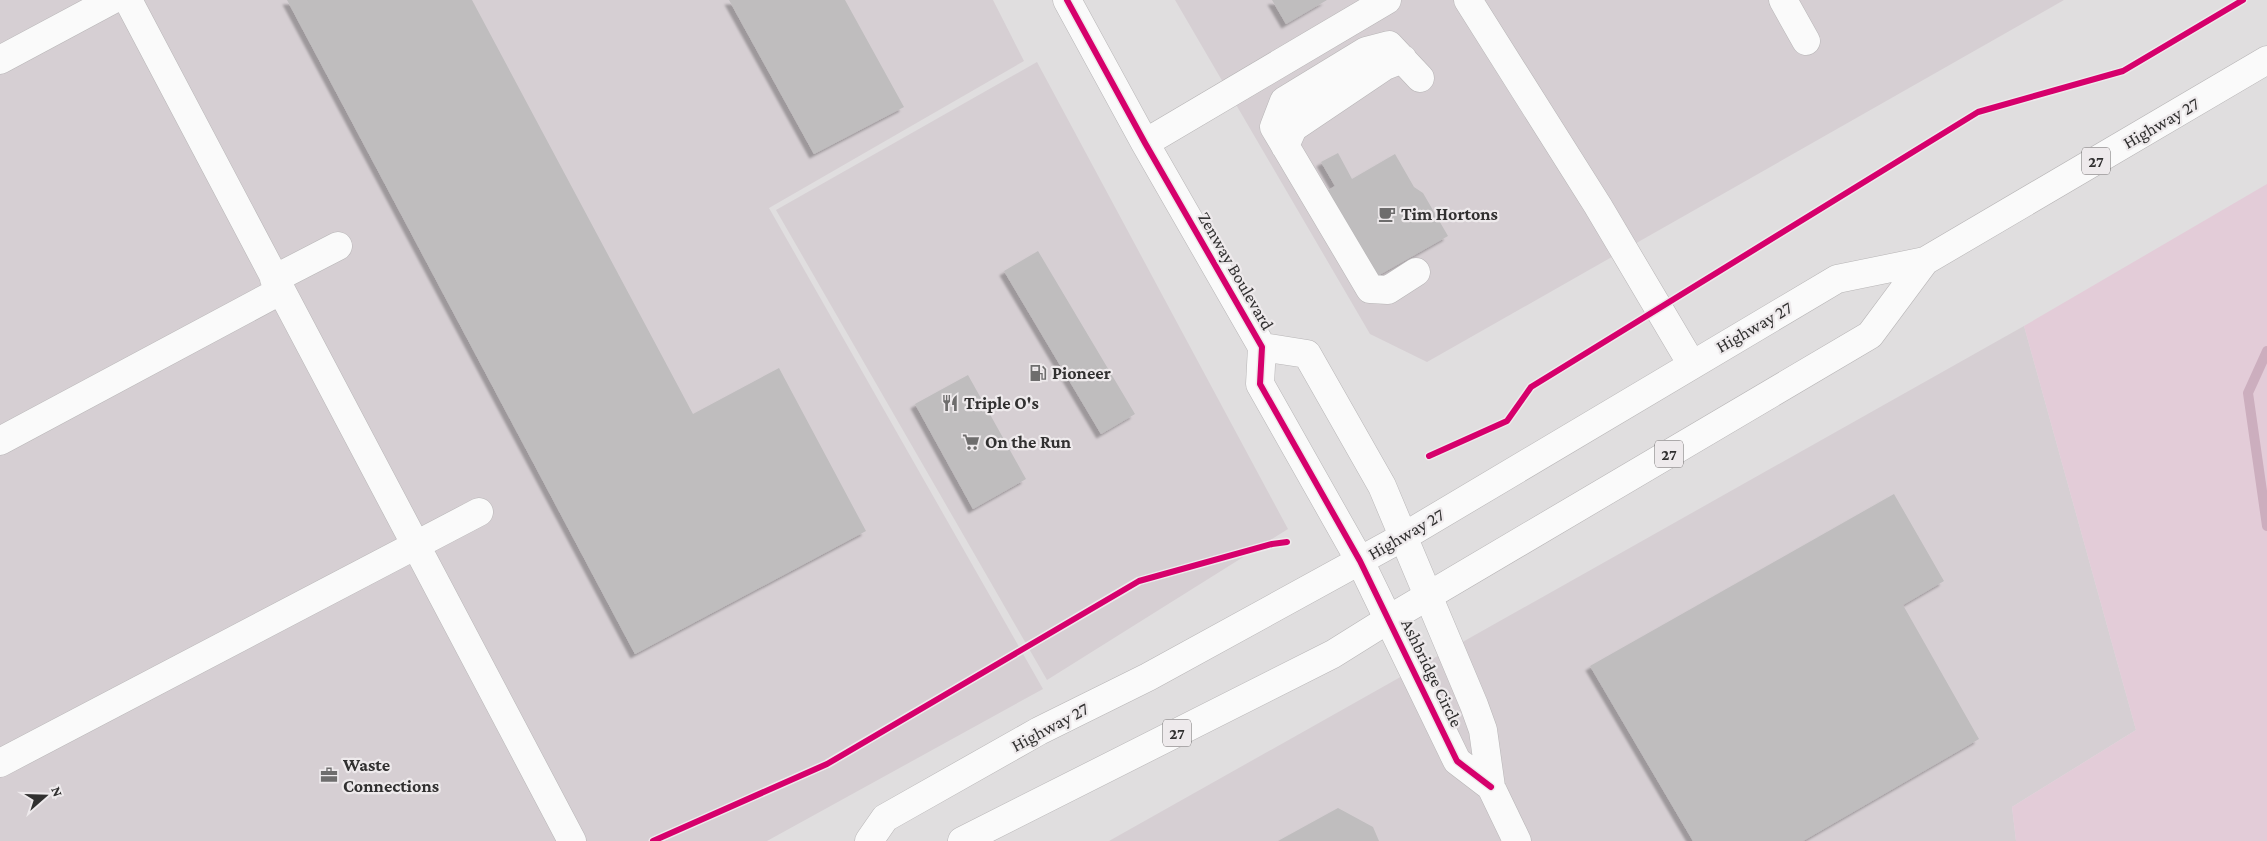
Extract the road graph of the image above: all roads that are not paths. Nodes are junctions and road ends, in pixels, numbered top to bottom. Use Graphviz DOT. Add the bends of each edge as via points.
graph roads {
  1 [pos="112,0"];
  2 [pos="128,0"];
  3 [pos="1066,0"];
  4 [pos="1387,0"];
  5 [pos="1468,0"];
  6 [pos="1783,0"];
  7 [pos="1806,41"];
  8 [pos="0,60"];
  9 [pos="2267,60"];
  10 [pos="1412,69"];
  11 [pos="1145,143"];
  12 [pos="338,246"];
  13 [pos="1925,261"];
  14 [pos="1416,272"];
  15 [pos="277,285"];
  16 [pos="1262,347"];
  17 [pos="1691,364"];
  18 [pos="0,441"];
  19 [pos="479,512"];
  20 [pos="1403,537"];
  21 [pos="414,545"];
  22 [pos="1360,561"];
  23 [pos="1429,596"];
  24 [pos="1389,619"];
  25 [pos="0,763"];
  26 [pos="1491,787"];
  27 [pos="572,841"];
  28 [pos="869,841"];
  29 [pos="962,841"];
  30 [pos="1516,841"];
  1 -- 8 [label="main road"];
  2 -- 15 [label="main road"];
  3 -- 11 [label="main road, Zenway Boulevard"];
  4 -- 11 [label="main road"];
  5 -- 17 [label="main road" via="1598,206"];
  6 -- 7 [label="main road"];
  9 -- 13 [label="main road, Highway 27 / 27"];
  10 -- 14 [label="main road" via="1389,45 1366,51 1284,102 1274,127 1370,289 1388,290"];
  11 -- 16 [label="main road, Zenway Boulevard"];
  12 -- 15 [label="main road"];
  13 -- 17 [label="main road, Highway 27 / 27" via="1837,279"];
  13 -- 23 [label="main road, Highway 27 / 27" via="1870,335"];
  15 -- 18 [label="main road"];
  15 -- 21 [label="main road"];
  16 -- 20 [label="main road, Zenway Boulevard" via="1307,354 1382,486"];
  16 -- 22 [label="main road, Zenway Boulevard" via="1260,384"];
  17 -- 20 [label="main road, Highway 27 / 27"];
  19 -- 21 [label="main road"];
  20 -- 22 [label="main road, Highway 27 / 27"];
  20 -- 23 [label="main road, Zenway Boulevard"];
  21 -- 25 [label="main road"];
  21 -- 27 [label="main road"];
  22 -- 24 [label="main road, Ashbridge Circle"];
  22 -- 28 [label="main road, Highway 27 / 27" via="1148,677 1039,731 885,818"];
  23 -- 24 [label="main road, Highway 27 / 27"];
  23 -- 26 [label="main road, Ashbridge Circle" via="1483,730"];
  24 -- 26 [label="main road, Ashbridge Circle" via="1457,761"];
  24 -- 29 [label="main road, Highway 27 / 27" via="1333,654"];
  26 -- 30 [label="main road, Ashbridge Circle"];
}
